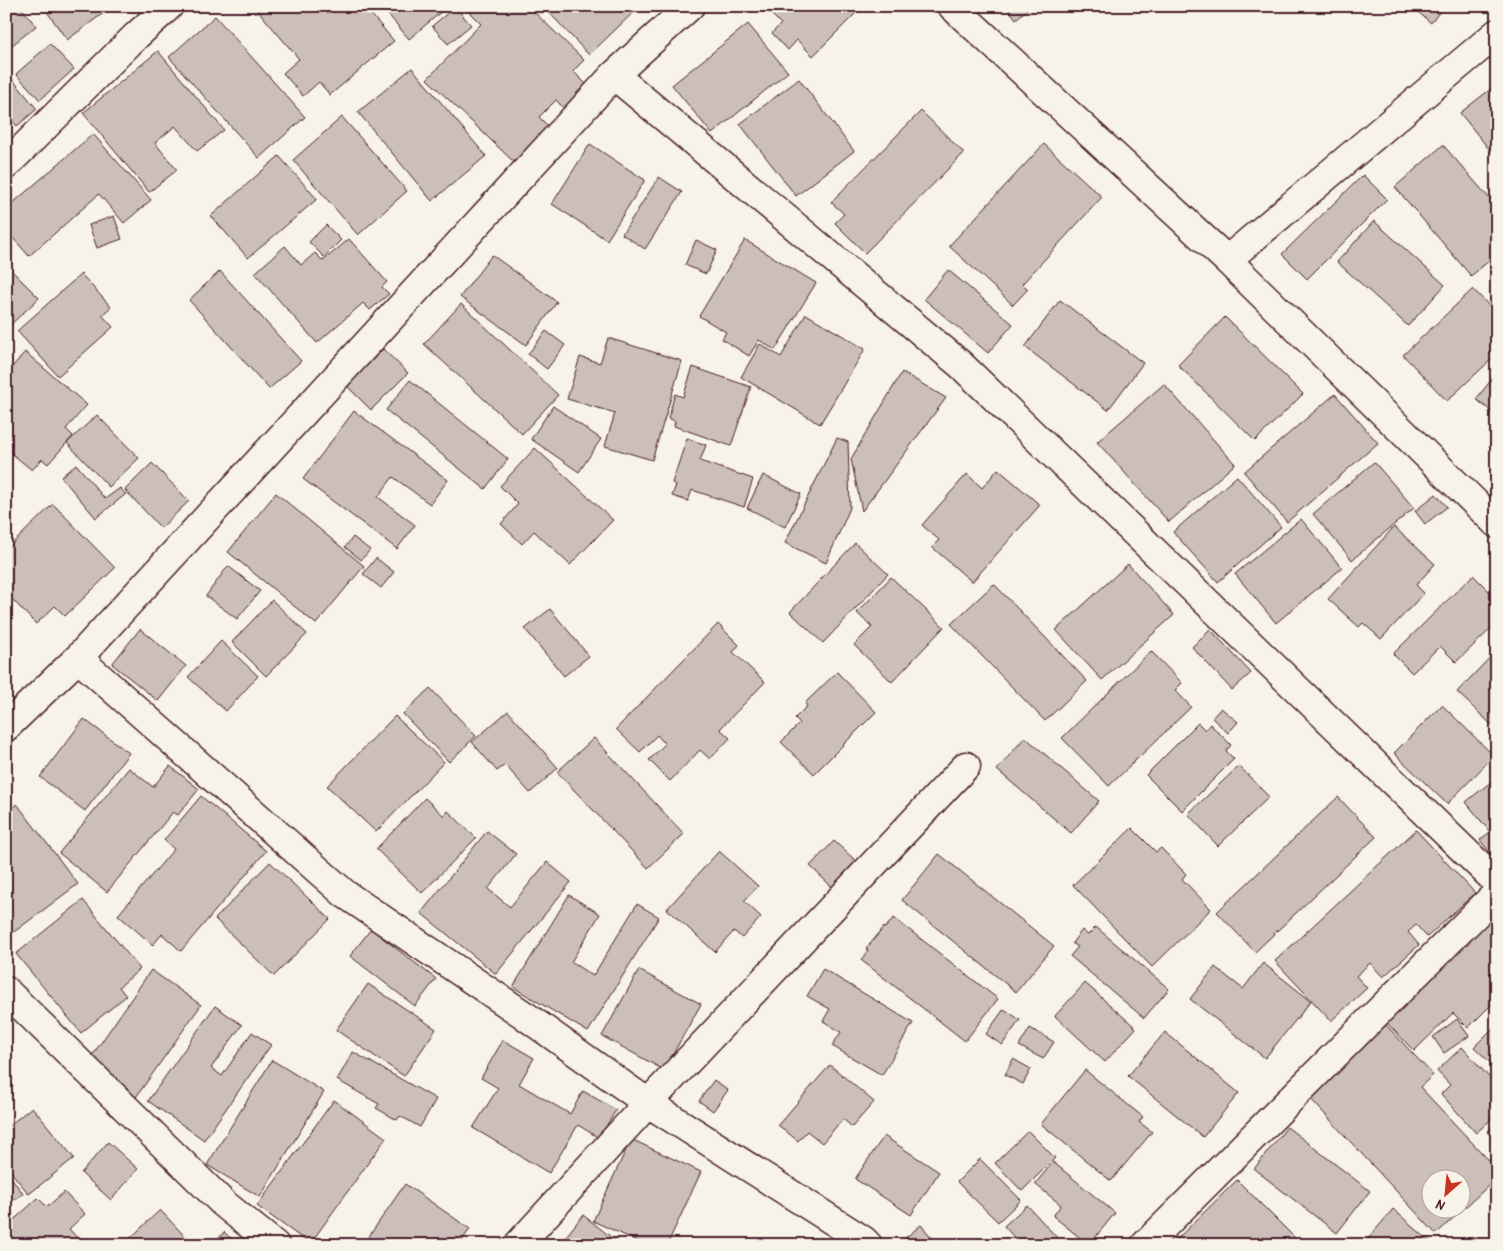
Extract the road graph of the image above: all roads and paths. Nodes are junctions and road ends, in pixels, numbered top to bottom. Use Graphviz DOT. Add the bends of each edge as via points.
graph roads {
  1 [pos="169,6"];
  2 [pos="690,6"];
  3 [pos="952,6"];
  4 [pos="1497,33"];
  5 [pos="614,75"];
  6 [pos="6,165"];
  7 [pos="1227,260"];
  8 [pos="1497,524"];
  9 [pos="78,658"];
  10 [pos="6,727"];
  11 [pos="966,766"];
  12 [pos="1497,882"];
  13 [pos="1497,893"];
  14 [pos="6,991"];
  15 [pos="648,1103"];
  16 [pos="274,1245"];
  17 [pos="518,1245"];
  18 [pos="868,1245"];
  19 [pos="1145,1245"];
  1 -- 6 [label="street"];
  2 -- 5 [label="street"];
  3 -- 7 [label="street"];
  4 -- 7 [label="street"];
  5 -- 9 [label="street"];
  5 -- 12 [label="street" via="960,364"];
  7 -- 8 [label="street"];
  9 -- 10 [label="street"];
  9 -- 15 [label="street" via="345,894"];
  11 -- 15 [label="street"];
  13 -- 19 [label="street"];
  14 -- 16 [label="street" via="223,1203"];
  15 -- 17 [label="street"];
  15 -- 18 [label="street"];
}
